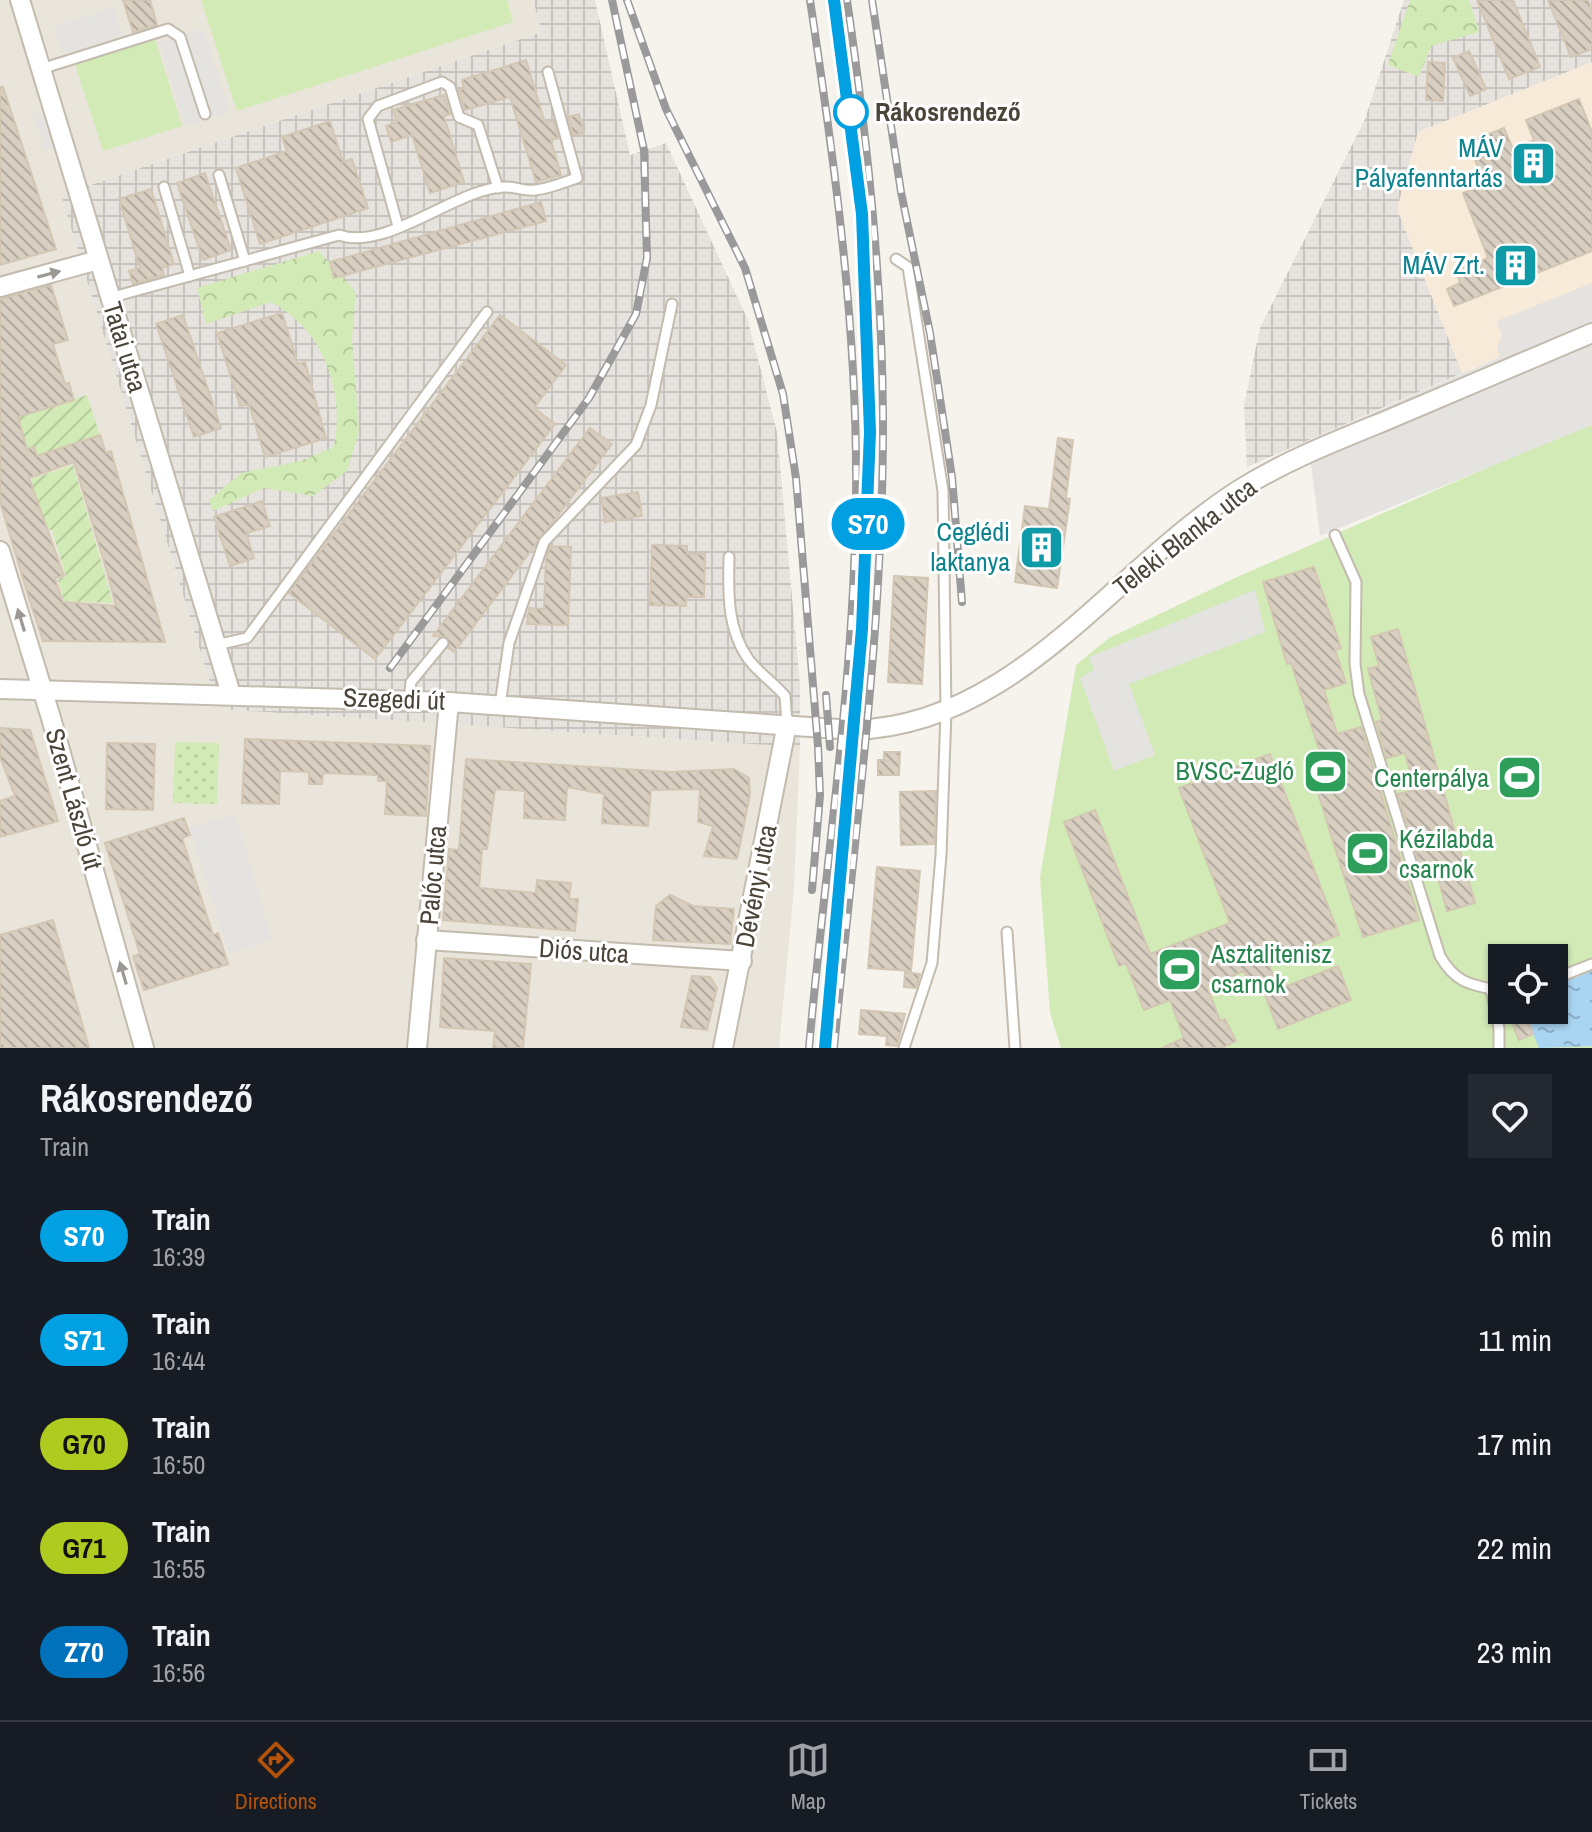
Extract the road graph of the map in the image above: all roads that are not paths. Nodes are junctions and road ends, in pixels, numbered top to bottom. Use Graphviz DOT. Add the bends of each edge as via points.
graph roads {
  1 [pos="20,0"];
  2 [pos="41,70"];
  3 [pos="548,72"];
  4 [pos="205,114"];
  5 [pos="219,175"];
  6 [pos="164,187"];
  7 [pos="498,188"];
  8 [pos="398,226"];
  9 [pos="896,259"];
  10 [pos="98,260"];
  11 [pos="245,261"];
  12 [pos="190,276"];
  13 [pos="0,287"];
  14 [pos="109,298"];
  15 [pos="672,304"];
  16 [pos="487,312"];
  17 [pos="1592,333"];
  18 [pos="1335,535"];
  19 [pos="0,551"];
  20 [pos="729,557"];
  21 [pos="443,643"];
  22 [pos="216,645"];
  23 [pos="0,689"];
  24 [pos="43,690"];
  25 [pos="231,694"];
  26 [pos="409,700"];
  27 [pos="449,702"];
  28 [pos="500,705"];
  29 [pos="946,711"];
  30 [pos="787,724"];
  31 [pos="1007,932"];
  32 [pos="426,940"];
  33 [pos="742,961"];
  34 [pos="1592,964"];
  35 [pos="1568,973"];
  36 [pos="1488,988"];
  37 [pos="1496,1024"];
  38 [pos="144,1048"];
  39 [pos="417,1048"];
  40 [pos="723,1048"];
  41 [pos="904,1048"];
  42 [pos="1015,1048"];
  43 [pos="1499,1048"];
  1 -- 2 [label="street, Tatai utca"];
  2 -- 4 [label="lane" via="168,29 180,37"];
  2 -- 10 [label="street, Tatai utca"];
  3 -- 7 [label="lane" via="577,178 535,190"];
  5 -- 11 [label="lane"];
  6 -- 12 [label="lane"];
  7 -- 8 [label="lane"];
  7 -- 8 [label="lane" via="478,125 459,117 450,87 442,82 378,106 368,119"];
  8 -- 11 [label="lane" via="354,240 339,235"];
  9 -- 29 [label="lane" via="908,267 943,491"];
  13 -- 10 [label="street, one-way"];
  10 -- 14 [label="street, Tatai utca"];
  11 -- 12 [label="lane"];
  12 -- 14 [label="lane"];
  14 -- 22 [label="street, Tatai utca"];
  15 -- 28 [label="lane" via="651,405 636,445 544,542 509,643"];
  16 -- 22 [label="lane" via="247,638"];
  17 -- 29 [label="street, Teleki Blanka utca" via="1284,464 1240,489 1050,647"];
  18 -- 36 [label="lane" via="1356,582 1359,694 1440,956 1451,975"];
  24 -- 19 [label="street, Szent László út, one-way"];
  20 -- 30 [label="lane" via="728,600 735,633 749,660 785,696"];
  21 -- 26 [label="lane" via="411,682"];
  22 -- 25 [label="street, Tatai utca"];
  23 -- 24 [label="street, Szegedi út"];
  24 -- 25 [label="street, Szegedi út"];
  38 -- 24 [label="street, Szent László út, one-way"];
  25 -- 26 [label="street, Szegedi út"];
  26 -- 27 [label="street, Szegedi út"];
  27 -- 28 [label="street, Szegedi út"];
  27 -- 32 [label="street, Palóc utca"];
  28 -- 30 [label="street, Szegedi út"];
  29 -- 30 [label="street, Teleki Blanka utca" via="880,729"];
  29 -- 41 [label="lane" via="932,963"];
  30 -- 33 [label="street, Dévényi utca"];
  31 -- 42 [label="lane"];
  32 -- 33 [label="street, Diós utca"];
  32 -- 39 [label="street, Palóc utca"];
  33 -- 40 [label="street, Dévényi utca"];
  34 -- 35 [label="lane"];
  37 -- 43 [label="lane"];
}
